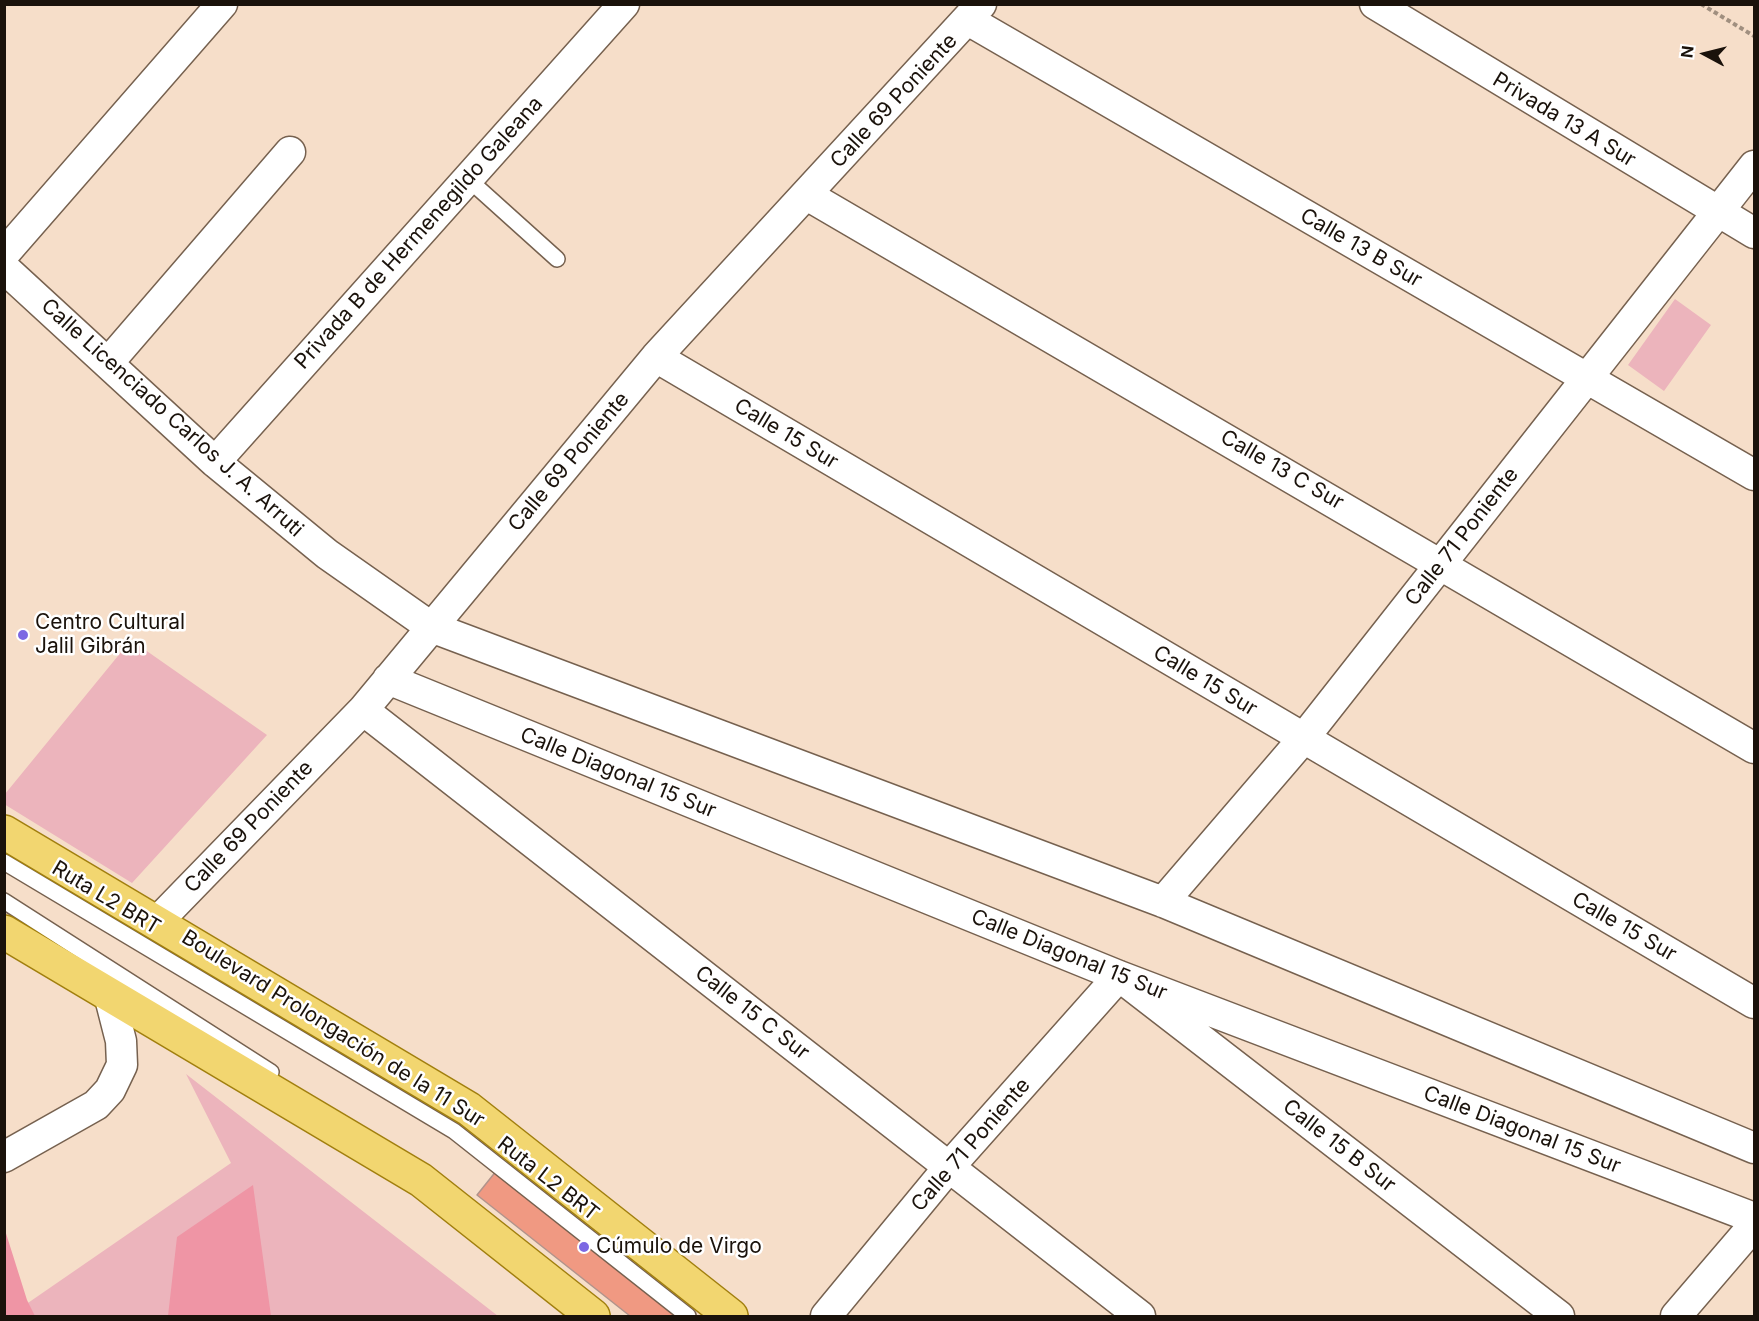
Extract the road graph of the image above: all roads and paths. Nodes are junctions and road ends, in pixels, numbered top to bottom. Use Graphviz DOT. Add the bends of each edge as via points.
graph roads {
  1 [pos="222,4"];
  2 [pos="624,4"];
  3 [pos="1375,4"];
  4 [pos="1701,4"];
  5 [pos="975,12"];
  6 [pos="1755,36"];
  7 [pos="290,152"];
  8 [pos="1755,166"];
  9 [pos="467,178"];
  10 [pos="807,195"];
  11 [pos="1716,212"];
  12 [pos="1755,233"];
  13 [pos="4,254"];
  14 [pos="557,260"];
  15 [pos="4,268"];
  16 [pos="656,357"];
  17 [pos="108,363"];
  18 [pos="1587,379"];
  19 [pos="215,462"];
  20 [pos="1755,475"];
  21 [pos="1441,563"];
  22 [pos="431,627"];
  23 [pos="388,679"];
  24 [pos="363,710"];
  25 [pos="1303,739"];
  26 [pos="1755,748"];
  27 [pos="4,832"];
  28 [pos="4,862"];
  29 [pos="4,901"];
  30 [pos="1163,902"];
  31 [pos="158,921"];
  32 [pos="4,932"];
  33 [pos="1119,976"];
  34 [pos="109,994"];
  35 [pos="1755,1003"];
  36 [pos="1755,1148"];
  37 [pos="9,1150"];
  38 [pos="949,1167"];
  39 [pos="1755,1218"];
  40 [pos="1755,1225"];
  41 [pos="594,1317"];
  42 [pos="608,1317"];
  43 [pos="688,1317"];
  44 [pos="731,1317"];
  45 [pos="826,1317"];
  46 [pos="1140,1317"];
  47 [pos="1559,1317"];
  48 [pos="1676,1317"];
  1 -- 13 [label="street"];
  2 -- 9 [label="street, Privada B de Hermenegildo Galeana"];
  3 -- 11 [label="street, Privada 13 A Sur"];
  4 -- 6 [label="path"];
  5 -- 10 [label="street, Calle 69 Poniente"];
  5 -- 18 [label="street, Calle 13 B Sur"];
  7 -- 17 [label="street"];
  8 -- 11 [label="street, Calle 71 Poniente"];
  9 -- 14 [label="lane"];
  9 -- 19 [label="street, Privada B de Hermenegildo Galeana"];
  10 -- 16 [label="street, Calle 69 Poniente"];
  10 -- 21 [label="street, Calle 13 C Sur"];
  11 -- 12 [label="street, Privada 13 A Sur"];
  11 -- 18 [label="street, Calle 71 Poniente"];
  15 -- 17 [label="street, Calle Licenciado Carlos J. A. Arruti"];
  16 -- 22 [label="street, Calle 69 Poniente"];
  16 -- 25 [label="street, Calle 15 Sur"];
  17 -- 19 [label="street, Calle Licenciado Carlos J. A. Arruti"];
  18 -- 20 [label="street, Calle 13 B Sur"];
  18 -- 21 [label="street, Calle 71 Poniente"];
  19 -- 22 [label="street, Calle Licenciado Carlos J. A. Arruti" via="327,554"];
  21 -- 25 [label="street, Calle 71 Poniente"];
  21 -- 26 [label="street, Calle 13 C Sur"];
  22 -- 23 [label="street, Calle 69 Poniente"];
  22 -- 30 [label="street"];
  23 -- 24 [label="street, Calle 69 Poniente"];
  23 -- 33 [label="street, Calle Diagonal 15 Sur"];
  24 -- 31 [label="street, Calle 69 Poniente"];
  24 -- 38 [label="street, Calle 15 C Sur"];
  25 -- 30 [label="street, Calle 71 Poniente"];
  25 -- 35 [label="street, Calle 15 Sur"];
  27 -- 31 [label="main road, Boulevard Prolongación de la 11 Sur"];
  28 -- 43 [label="lane, Ruta L2 BRT" via="454,1131"];
  29 -- 42 [label="lane" via="429,1174"];
  30 -- 36 [label="street"];
  31 -- 44 [label="main road, Boulevard Prolongación de la 11 Sur" via="469,1109"];
  32 -- 34 [label="main road"];
  33 -- 38 [label="street, Calle 71 Poniente"];
  33 -- 39 [label="street, Calle Diagonal 15 Sur"];
  33 -- 47 [label="street, Calle 15 B Sur"];
  34 -- 37 [label="street" via="121,1041 122,1065 110,1090 96,1105"];
  34 -- 41 [label="main road" via="421,1180"];
  38 -- 45 [label="street, Calle 71 Poniente"];
  38 -- 46 [label="street, Calle 15 C Sur"];
  40 -- 48 [label="street"];
}
